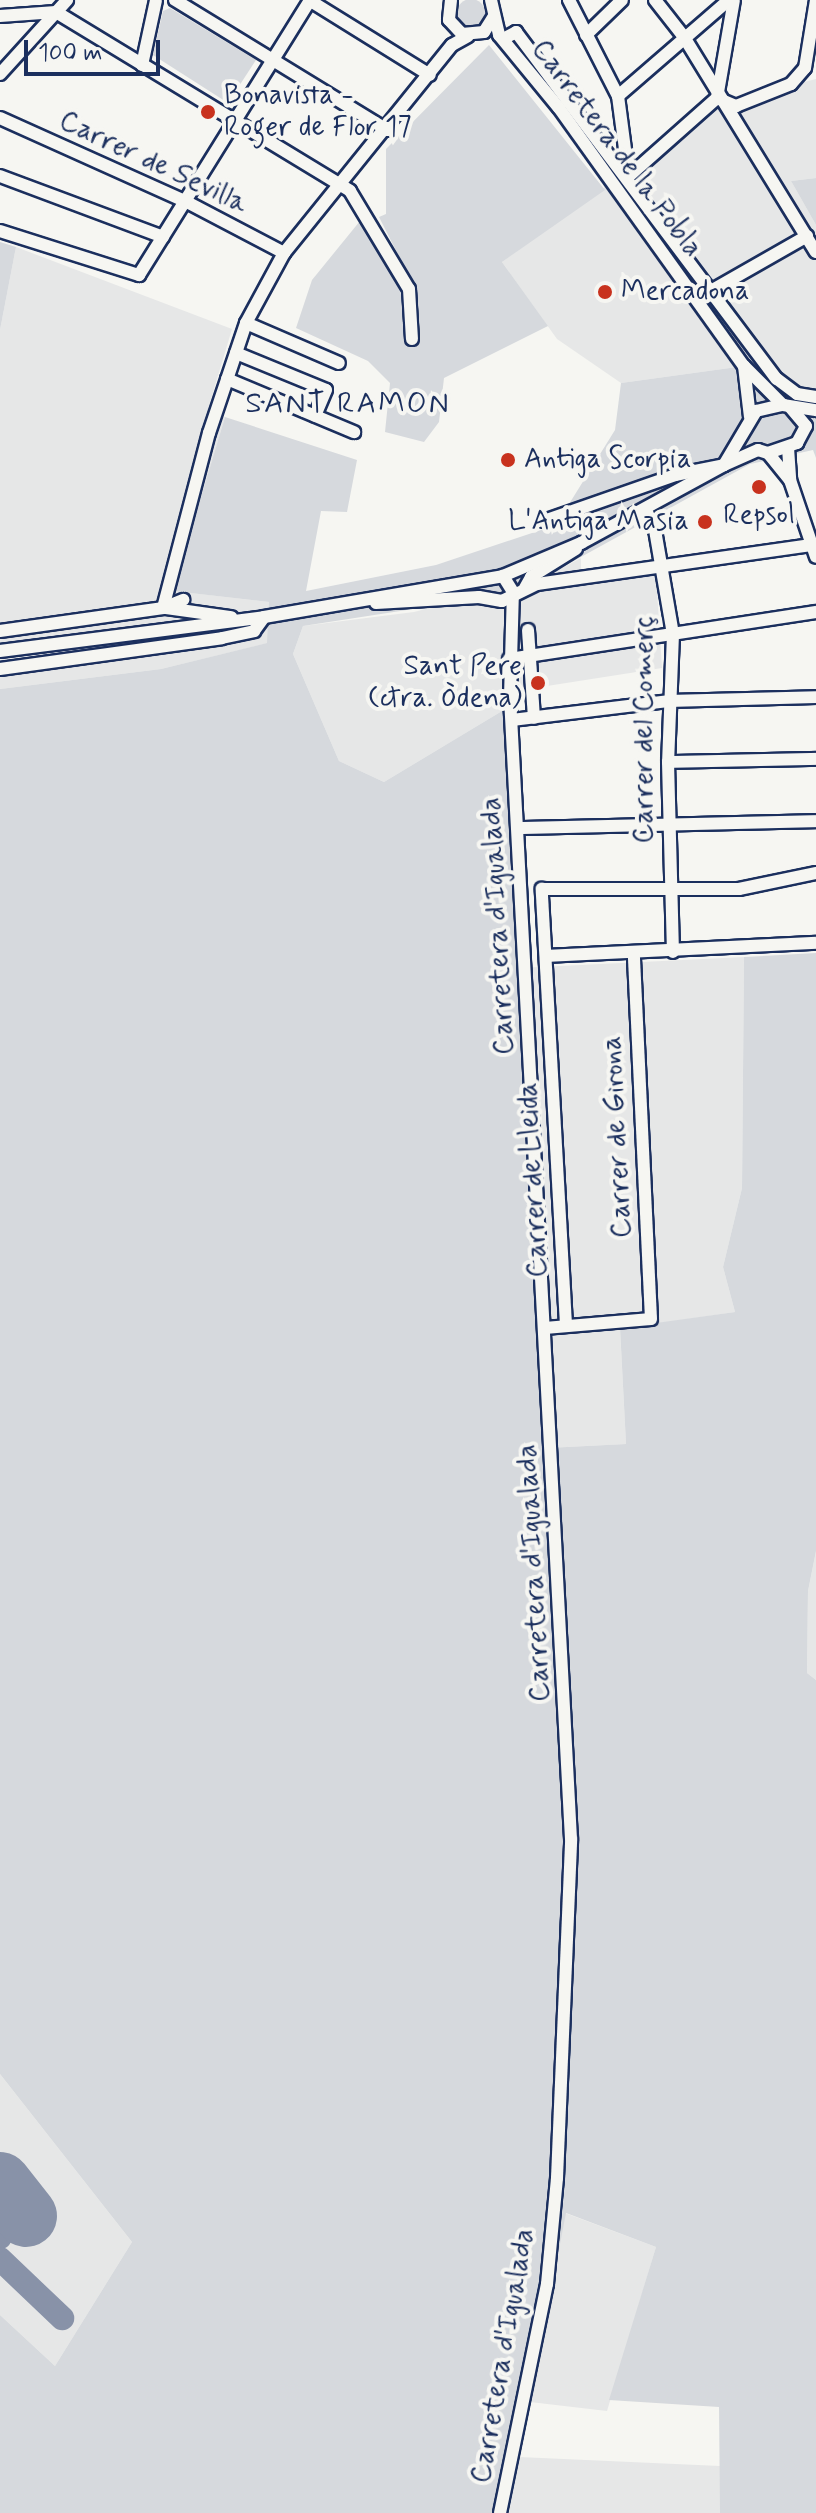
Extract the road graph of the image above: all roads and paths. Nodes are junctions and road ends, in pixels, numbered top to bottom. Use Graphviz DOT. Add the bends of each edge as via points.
graph roads {
  1 [pos="67,0"];
  2 [pos="156,0"];
  3 [pos="175,0"];
  4 [pos="309,0"];
  5 [pos="491,0"];
  6 [pos="569,0"];
  7 [pos="622,0"];
  8 [pos="655,0"];
  9 [pos="731,0"];
  10 [pos="816,0"];
  11 [pos="447,3"];
  12 [pos="56,12"];
  13 [pos="0,16"];
  14 [pos="494,16"];
  15 [pos="453,28"];
  16 [pos="474,35"];
  17 [pos="586,35"];
  18 [pos="684,37"];
  19 [pos="503,39"];
  20 [pos="452,45"];
  21 [pos="274,57"];
  22 [pos="142,65"];
  23 [pos="0,74"];
  24 [pos="430,75"];
  25 [pos="618,96"];
  26 [pos="717,98"];
  27 [pos="0,118"];
  28 [pos="234,122"];
  29 [pos="387,130"];
  30 [pos="0,176"];
  31 [pos="631,179"];
  32 [pos="342,186"];
  33 [pos="185,201"];
  34 [pos="632,209"];
  35 [pos="0,231"];
  36 [pos="807,236"];
  37 [pos="163,237"];
  38 [pos="816,252"];
  39 [pos="284,253"];
  40 [pos="709,292"];
  41 [pos="246,323"];
  42 [pos="412,339"];
  43 [pos="748,342"];
  44 [pos="734,350"];
  45 [pos="236,353"];
  46 [pos="339,363"];
  47 [pos="744,366"];
  48 [pos="227,379"];
  49 [pos="816,397"];
  50 [pos="786,406"];
  51 [pos="816,410"];
  52 [pos="315,416"];
  53 [pos="750,417"];
  54 [pos="811,423"];
  55 [pos="354,432"];
  56 [pos="746,433"];
  57 [pos="816,440"];
  58 [pos="792,446"];
  59 [pos="763,452"];
  60 [pos="724,465"];
  61 [pos="790,480"];
  62 [pos="646,510"];
  63 [pos="544,521"];
  64 [pos="581,543"];
  65 [pos="813,551"];
  66 [pos="664,568"];
  67 [pos="503,576"];
  68 [pos="513,597"];
  69 [pos="183,600"];
  70 [pos="361,601"];
  71 [pos="163,608"];
  72 [pos="816,612"];
  73 [pos="264,617"];
  74 [pos="245,619"];
  75 [pos="528,630"];
  76 [pos="0,631"];
  77 [pos="673,634"];
  78 [pos="0,651"];
  79 [pos="532,656"];
  80 [pos="509,659"];
  81 [pos="0,669"];
  82 [pos="816,697"];
  83 [pos="668,701"];
  84 [pos="534,718"];
  85 [pos="512,720"];
  86 [pos="816,759"];
  87 [pos="668,762"];
  88 [pos="816,821"];
  89 [pos="670,825"];
  90 [pos="518,828"];
  91 [pos="816,873"];
  92 [pos="671,889"];
  93 [pos="816,943"];
  94 [pos="673,952"];
  95 [pos="634,954"];
  96 [pos="546,956"];
  97 [pos="566,1325"];
  98 [pos="545,1328"];
  99 [pos="500,2513"];
  1 -- 12 [label="street"];
  2 -- 22 [label="street"];
  3 -- 21 [label="street"];
  4 -- 21 [label="street"];
  4 -- 24 [label="street"];
  5 -- 14 [label="street, Carretera de la Pobla"];
  6 -- 17 [label="street"];
  7 -- 17 [label="street"];
  8 -- 18 [label="street"];
  9 -- 18 [label="street"];
  9 -- 26 [label="street"];
  10 -- 26 [label="street" via="805,68 791,84 736,106"];
  11 -- 15 [label="street"];
  12 -- 13 [label="street"];
  12 -- 22 [label="street"];
  12 -- 23 [label="street"];
  14 -- 16 [label="street"];
  14 -- 19 [label="street, Carretera de la Pobla"];
  15 -- 16 [label="street, Carretera de la Pobla"];
  15 -- 20 [label="street"];
  16 -- 19 [label="street, Carretera de la Pobla"];
  16 -- 20 [label="street"];
  17 -- 25 [label="street"];
  18 -- 25 [label="street"];
  18 -- 26 [label="street"];
  19 -- 31 [label="street" via="516,32"];
  19 -- 34 [label="street, Carretera de la Pobla"];
  20 -- 24 [label="street"];
  21 -- 28 [label="street"];
  21 -- 29 [label="street"];
  22 -- 28 [label="street"];
  24 -- 29 [label="street"];
  25 -- 31 [label="street"];
  26 -- 31 [label="street"];
  26 -- 36 [label="street"];
  27 -- 33 [label="street, Carrer de Sevilla"];
  28 -- 32 [label="street"];
  28 -- 33 [label="street"];
  29 -- 32 [label="street"];
  30 -- 37 [label="street"];
  31 -- 34 [label="street"];
  31 -- 40 [label="street"];
  32 -- 39 [label="street"];
  32 -- 42 [label="street" via="409,289"];
  33 -- 37 [label="street"];
  33 -- 39 [label="street, Carrer de Sevilla"];
  34 -- 44 [label="street, Carretera de la Pobla"];
  35 -- 37 [label="street" via="139,275"];
  36 -- 38 [label="street"];
  36 -- 40 [label="street"];
  39 -- 41 [label="street"];
  40 -- 43 [label="street"];
  41 -- 45 [label="street"];
  41 -- 46 [label="street"];
  43 -- 44 [label="street"];
  43 -- 49 [label="street" via="786,387"];
  44 -- 47 [label="street, Carretera de la Pobla"];
  45 -- 48 [label="street"];
  45 -- 52 [label="street" via="326,390"];
  47 -- 50 [label="street, Carretera de la Pobla"];
  47 -- 53 [label="street, Carretera de la Pobla"];
  48 -- 52 [label="street"];
  48 -- 71 [label="street"];
  50 -- 51 [label="street"];
  50 -- 53 [label="street"];
  50 -- 54 [label="street, Carretera de la Pobla"];
  52 -- 55 [label="street"];
  53 -- 56 [label="street"];
  54 -- 58 [label="street"];
  56 -- 59 [label="street"];
  56 -- 60 [label="street"];
  57 -- 58 [label="street"];
  58 -- 59 [label="street"];
  58 -- 61 [label="street"];
  59 -- 60 [label="street"];
  59 -- 61 [label="street"];
  60 -- 62 [label="street"];
  60 -- 63 [label="street" via="675,475"];
  61 -- 65 [label="street"];
  62 -- 64 [label="street"];
  62 -- 66 [label="street, Carrer del Comerç"];
  64 -- 67 [label="street"];
  64 -- 68 [label="street" via="566,559 531,577"];
  65 -- 66 [label="street"];
  66 -- 68 [label="street" via="575,579"];
  66 -- 77 [label="street, Carrer del Comerç"];
  67 -- 68 [label="street, Carretera d'Igualada"];
  67 -- 70 [label="street"];
  68 -- 70 [label="street" via="395,605"];
  68 -- 80 [label="street, Carretera d'Igualada"];
  69 -- 71 [label="street"];
  70 -- 73 [label="street"];
  71 -- 74 [label="street"];
  71 -- 76 [label="street"];
  72 -- 77 [label="street"];
  73 -- 74 [label="street"];
  73 -- 81 [label="street" via="254,631 222,638"];
  74 -- 78 [label="street"];
  75 -- 79 [label="street"];
  77 -- 79 [label="street"];
  77 -- 83 [label="street, Carrer del Comerç"];
  79 -- 80 [label="street"];
  79 -- 84 [label="street"];
  80 -- 85 [label="street, Carretera d'Igualada"];
  82 -- 83 [label="street"];
  83 -- 84 [label="street"];
  83 -- 87 [label="street, Carrer del Comerç"];
  84 -- 85 [label="street"];
  85 -- 90 [label="street, Carretera d'Igualada"];
  86 -- 87 [label="street"];
  87 -- 89 [label="street, Carrer del Comerç"];
  88 -- 89 [label="street"];
  89 -- 90 [label="street"];
  89 -- 92 [label="street, Carrer del Comerç"];
  90 -- 98 [label="street, Carretera d'Igualada"];
  91 -- 92 [label="street" via="739,889"];
  92 -- 94 [label="street, Carrer del Comerç"];
  92 -- 96 [label="street, Carrer de Lleida" via="542,889"];
  93 -- 94 [label="street"];
  94 -- 95 [label="street"];
  95 -- 96 [label="street"];
  95 -- 97 [label="street, Carrer de Girona" via="651,1319"];
  96 -- 97 [label="street, Carrer de Lleida"];
  97 -- 98 [label="street"];
  98 -- 99 [label="street, Carretera d'Igualada" via="571,1839 557,2178 547,2284"];
}
